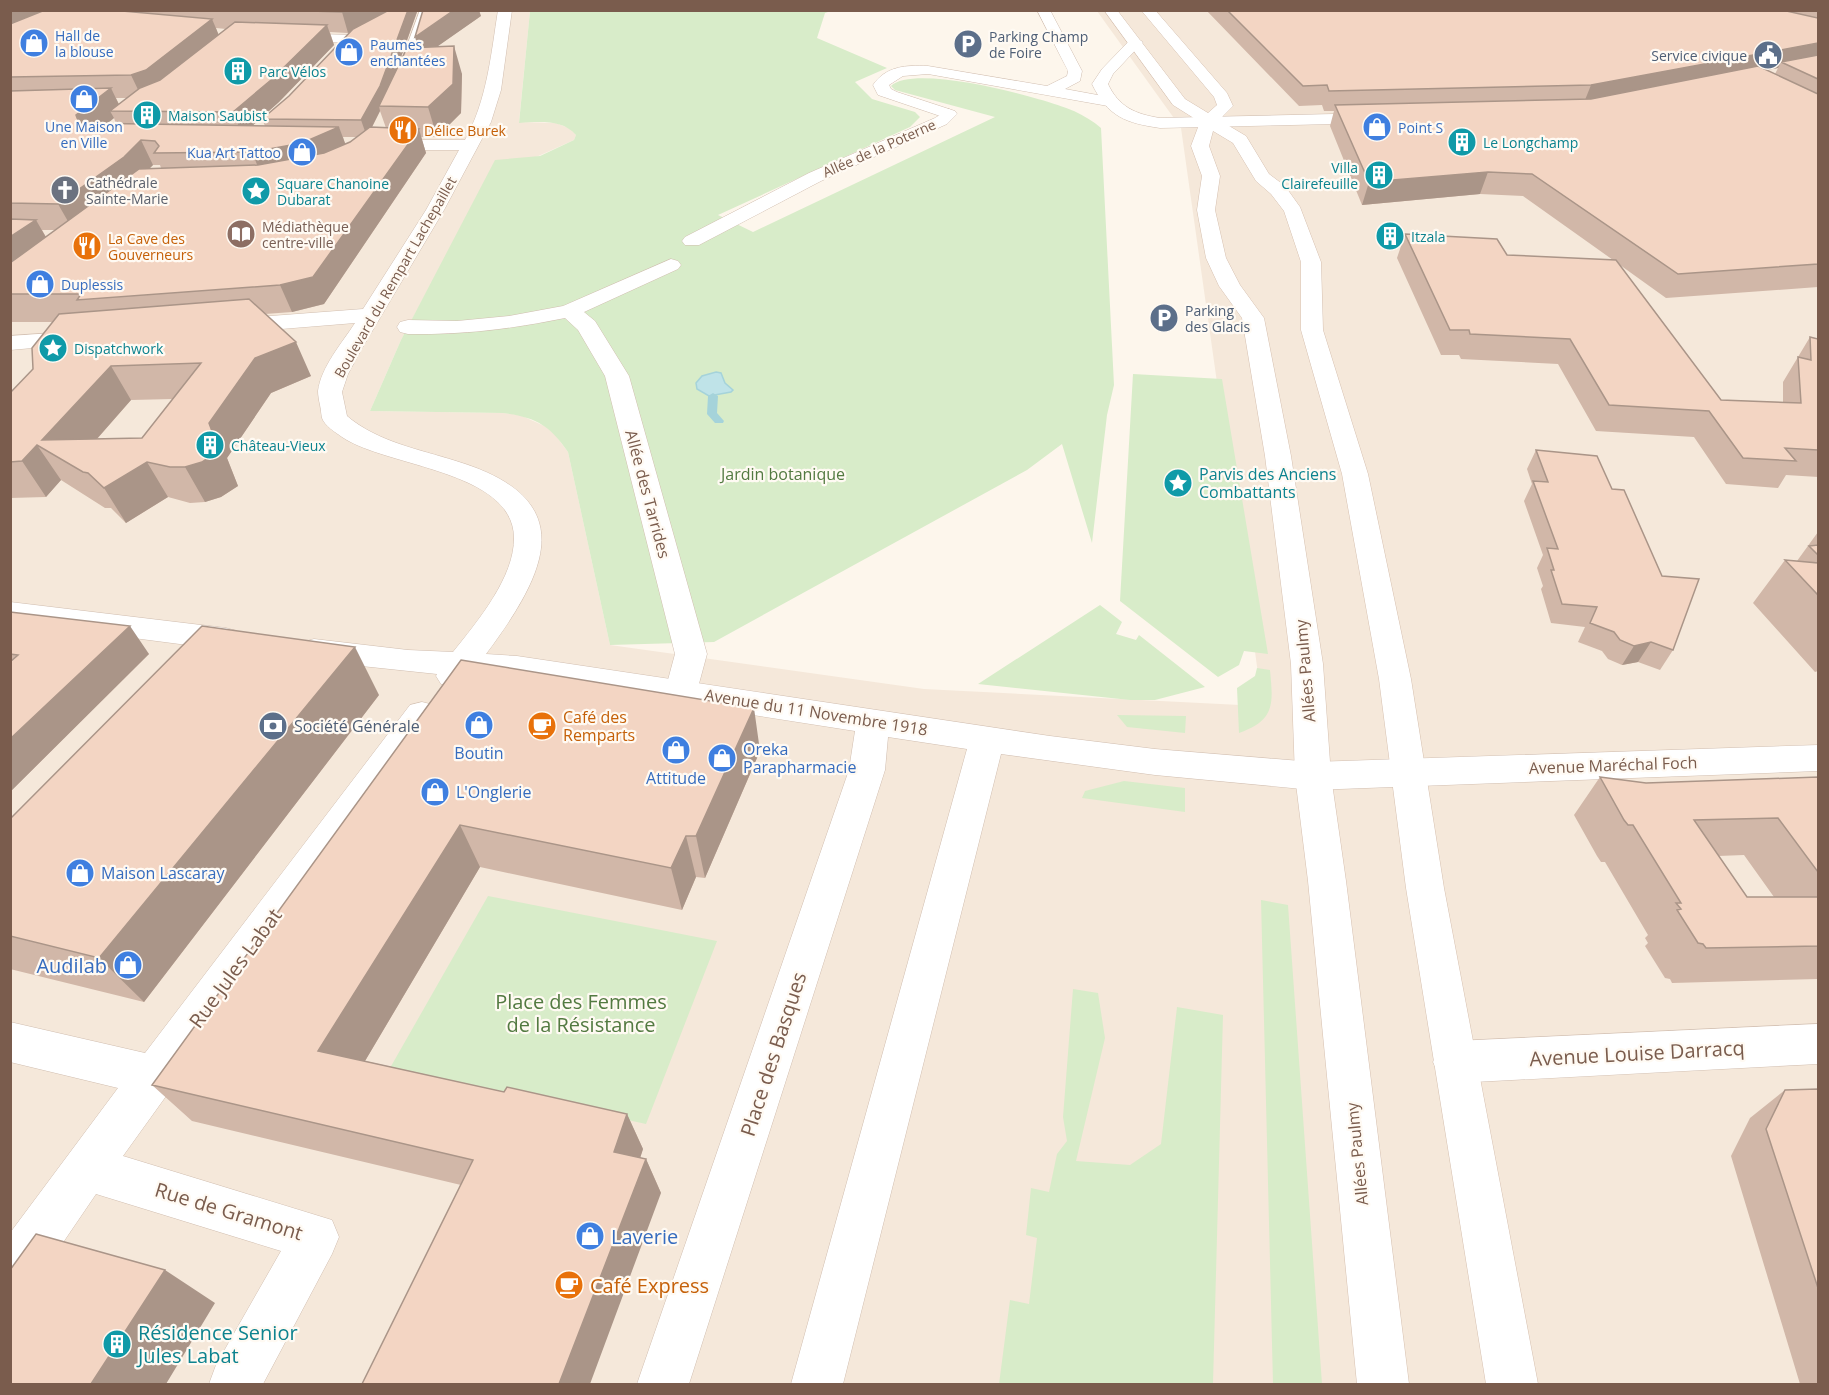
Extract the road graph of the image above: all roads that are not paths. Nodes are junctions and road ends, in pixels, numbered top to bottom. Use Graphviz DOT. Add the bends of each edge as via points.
graph roads {
  1 [pos="427,10"];
  2 [pos="504,10"];
  3 [pos="1043,10"];
  4 [pos="1110,10"];
  5 [pos="1147,10"];
  6 [pos="268,37"];
  7 [pos="1136,42"];
  8 [pos="336,55"];
  9 [pos="1100,84"];
  10 [pos="1051,90"];
  11 [pos="1072,94"];
  12 [pos="1108,101"];
  13 [pos="394,102"];
  14 [pos="1392,117"];
  15 [pos="1208,121"];
  16 [pos="370,144"];
  17 [pos="471,145"];
  18 [pos="692,241"];
  19 [pos="670,265"];
  20 [pos="569,311"];
  21 [pos="370,315"];
  22 [pos="408,327"];
  23 [pos="209,328"];
  24 [pos="105,336"];
  25 [pos="10,343"];
  26 [pos="10,612"];
  27 [pos="226,639"];
  28 [pos="462,662"];
  29 [pos="201,667"];
  30 [pos="681,691"];
  31 [pos="873,721"];
  32 [pos="987,740"];
  33 [pos="1818,758"];
  34 [pos="1408,771"];
  35 [pos="1313,776"];
  36 [pos="10,1042"];
  37 [pos="1818,1044"];
  38 [pos="1455,1062"];
  39 [pos="156,1076"];
  40 [pos="86,1168"];
  41 [pos="10,1276"];
  42 [pos="235,1384"];
  43 [pos="663,1384"];
  44 [pos="817,1384"];
  45 [pos="1383,1384"];
  46 [pos="1512,1384"];
  1 -- 13 [label="street"];
  2 -- 17 [label="street, Boulevard du Rempart Lachepaillet" via="493,90"];
  3 -- 10 [label="street" via="1075,71 1075,78"];
  4 -- 7 [label="street"];
  5 -- 15 [label="street" via="1221,96 1225,106"];
  6 -- 8 [label="street" via="356,37"];
  7 -- 9 [label="street"];
  7 -- 15 [label="street" via="1179,102"];
  9 -- 11 [label="street"];
  9 -- 12 [label="street"];
  10 -- 11 [label="street, Allée de la Poterne"];
  10 -- 18 [label="street, Allée de la Poterne" via="928,70 888,76 881,85 884,92 948,114"];
  11 -- 12 [label="street, Allée de la Poterne"];
  12 -- 15 [label="street, Allée de la Poterne" via="1120,112 1151,122"];
  14 -- 15 [label="street, Allée de la Poterne"];
  15 -- 34 [label="street" via="1240,140 1262,177 1278,190 1293,211 1311,262 1312,330 1355,474 1395,679"];
  15 -- 35 [label="street, Allées Paulmy" via="1200,146 1212,176 1206,210 1214,249 1230,286 1253,318 1278,456 1307,664"];
  16 -- 17 [label="street"];
  17 -- 21 [label="street, Boulevard du Rempart Lachepaillet"];
  19 -- 20 [label="street"];
  20 -- 22 [label="street" via="509,323"];
  20 -- 30 [label="street, Allée des Tarrides" via="587,326 617,376 691,654"];
  21 -- 23 [label="street"];
  21 -- 28 [label="street, Boulevard du Rempart Lachepaillet" via="330,392 335,419 374,445 494,485 519,506 526,520 530,540 514,586"];
  24 -- 25 [label="street"];
  26 -- 27 [label="street, Avenue du 11 Novembre 1918"];
  27 -- 28 [label="street, Avenue du 11 Novembre 1918" via="408,661"];
  27 -- 29 [label="street"];
  28 -- 30 [label="street, Avenue du 11 Novembre 1918"];
  28 -- 39 [label="street, Rue Jules Labat"];
  30 -- 31 [label="street, Avenue du 11 Novembre 1918"];
  31 -- 32 [label="street, Avenue du 11 Novembre 1918"];
  31 -- 43 [label="street, Place des Basques" via="867,770"];
  32 -- 35 [label="street, Avenue du 11 Novembre 1918" via="1155,762"];
  32 -- 44 [label="street"];
  33 -- 34 [label="street, Avenue Maréchal Foch"];
  34 -- 35 [label="street, Avenue du 11 Novembre 1918"];
  34 -- 38 [label="street"];
  35 -- 45 [label="street, Allées Paulmy"];
  36 -- 39 [label="street"];
  37 -- 38 [label="street, Avenue Louise Darracq"];
  38 -- 46 [label="street"];
  39 -- 40 [label="street, Rue Jules Labat"];
  40 -- 41 [label="street, Rue Jules Labat"];
  40 -- 42 [label="street, Rue de Gramont" via="315,1237"];
}
